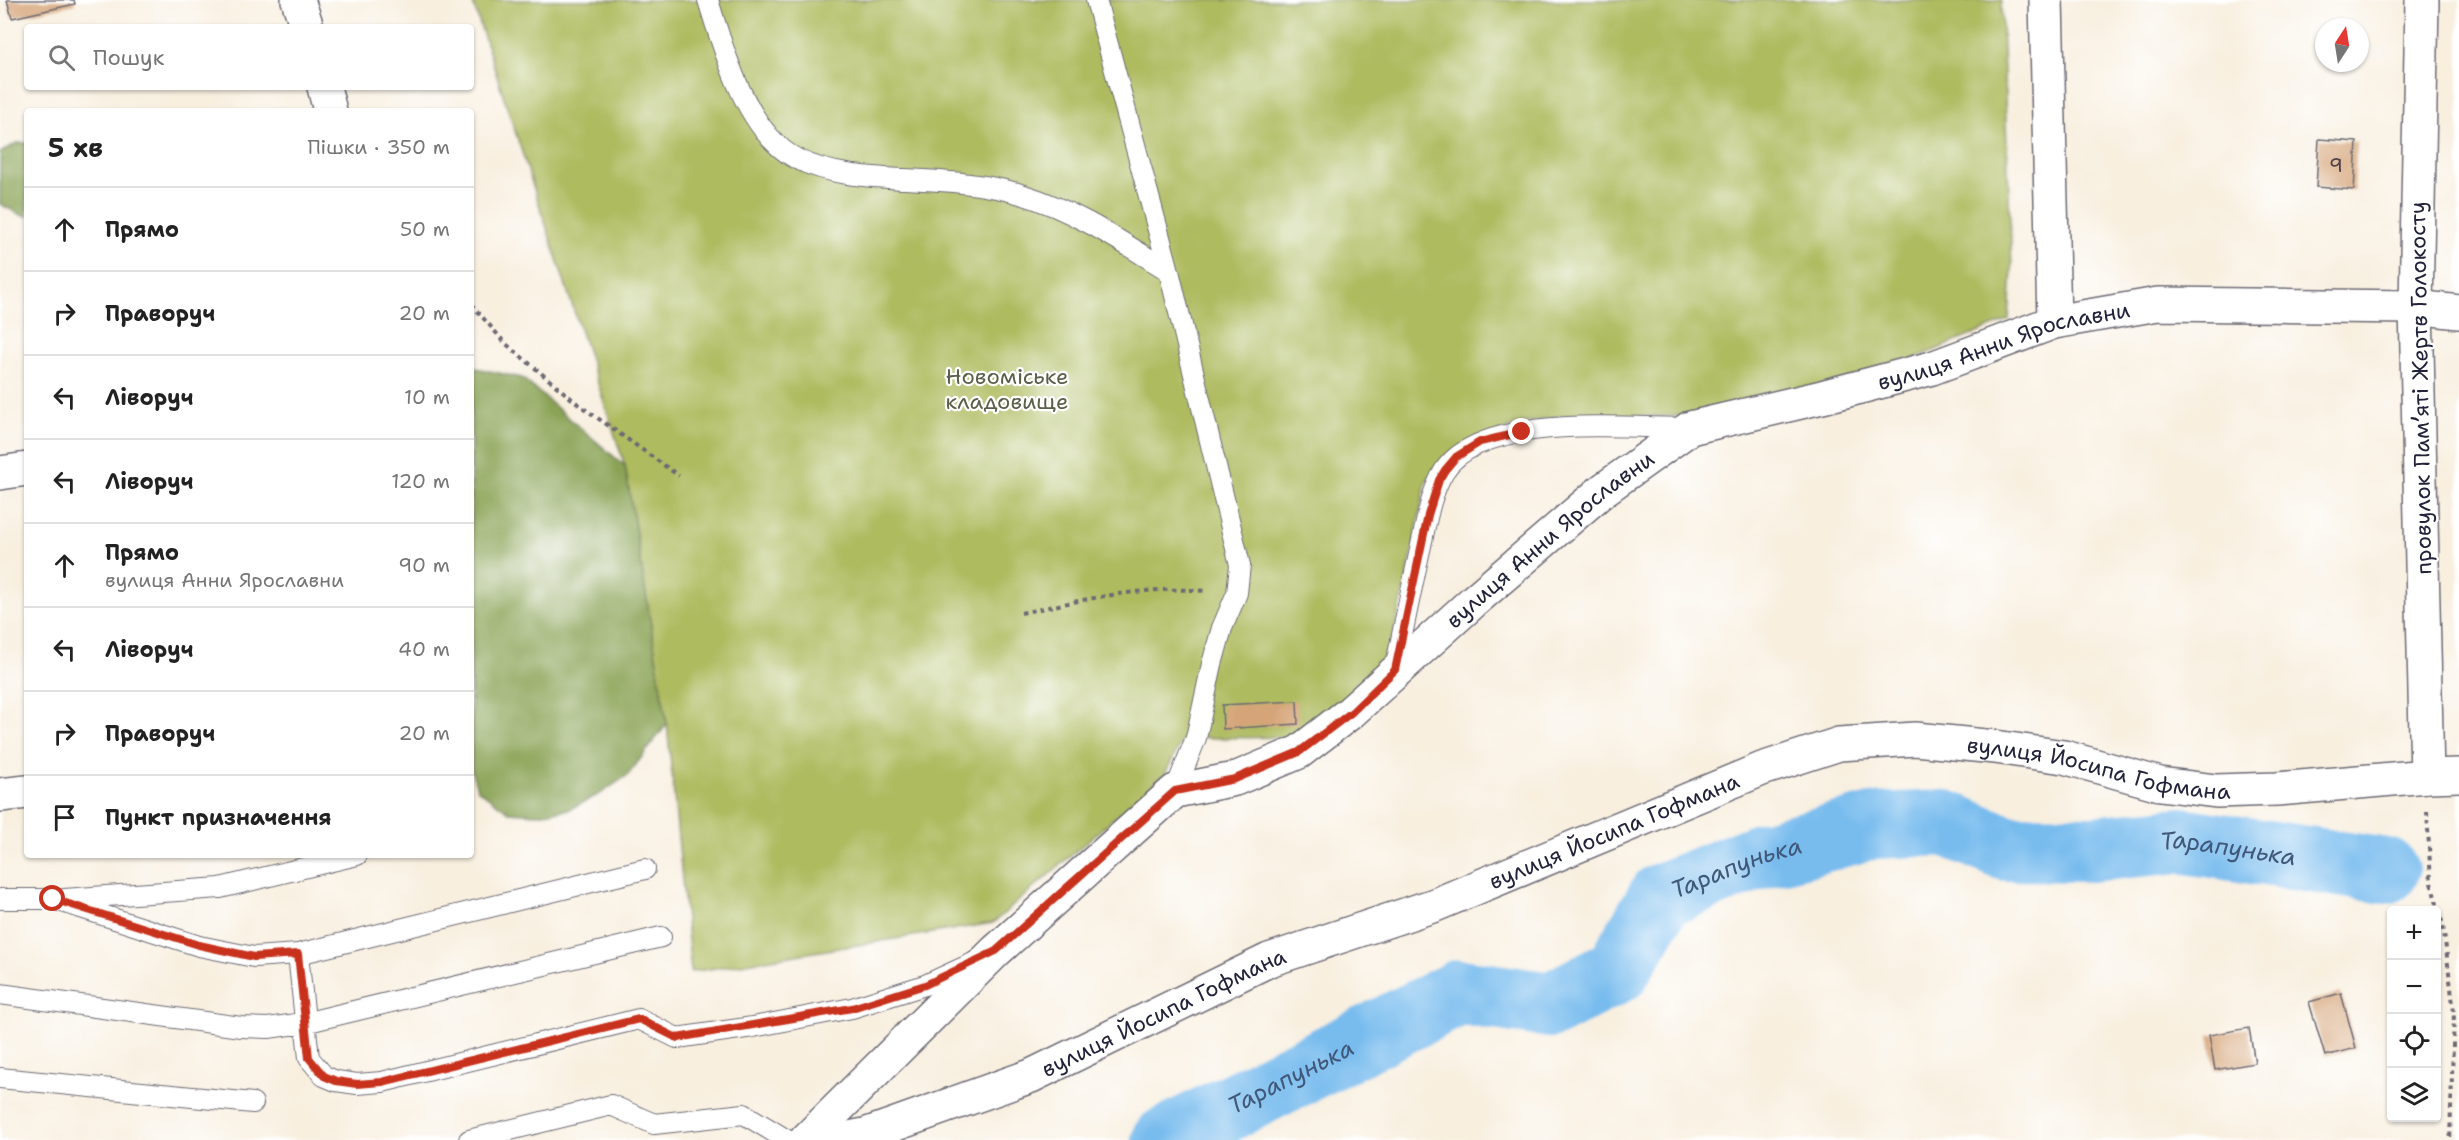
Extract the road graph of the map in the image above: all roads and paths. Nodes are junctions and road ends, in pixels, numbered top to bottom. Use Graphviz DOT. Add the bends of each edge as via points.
graph roads {
  1 [pos="298,0"];
  2 [pos="708,0"];
  3 [pos="1096,0"];
  4 [pos="2046,0"];
  5 [pos="2422,0"];
  6 [pos="306,24"];
  7 [pos="325,90"];
  8 [pos="329,108"];
  9 [pos="1169,270"];
  10 [pos="474,307"];
  11 [pos="2416,307"];
  12 [pos="2459,312"];
  13 [pos="2054,322"];
  14 [pos="1690,428"];
  15 [pos="24,469"];
  16 [pos="0,473"];
  17 [pos="679,476"];
  18 [pos="1236,593"];
  19 [pos="1020,613"];
  20 [pos="1395,670"];
  21 [pos="2459,775"];
  22 [pos="2427,776"];
  23 [pos="1175,791"];
  24 [pos="24,792"];
  25 [pos="0,795"];
  26 [pos="345,858"];
  27 [pos="645,869"];
  28 [pos="0,899"];
  29 [pos="53,899"];
  30 [pos="661,937"];
  31 [pos="996,951"];
  32 [pos="298,954"];
  33 [pos="0,994"];
  34 [pos="304,1023"];
  35 [pos="0,1078"];
  36 [pos="253,1103"];
  37 [pos="469,1140"];
  38 [pos="787,1140"];
  39 [pos="806,1140"];
  40 [pos="839,1140"];
  41 [pos="2450,1140"];
  1 -- 6 [label="street"];
  2 -- 9 [label="lane" via="746,103 774,141 796,159 866,177 983,186 1024,195 1068,213"];
  3 -- 9 [label="lane"];
  4 -- 13 [label="street"];
  5 -- 11 [label="street, провулок Памʼяті Жертв Голокосту"];
  7 -- 8 [label="street"];
  9 -- 18 [label="lane" via="1240,565"];
  10 -- 17 [label="path" via="505,343 569,396"];
  11 -- 12 [label="street, вулиця Анни Ярославни"];
  11 -- 13 [label="street, вулиця Анни Ярославни" via="2158,304"];
  11 -- 22 [label="street, провулок Памʼяті Жертв Голокосту"];
  13 -- 14 [label="street, вулиця Анни Ярославни" via="1932,368"];
  14 -- 20 [label="street, вулиця Анни Ярославни" via="1603,490"];
  14 -- 20 [label="lane" via="1542,429 1480,442 1456,457 1439,480 1428,515"];
  15 -- 16 [label="street"];
  18 -- 19 [label="path" via="1179,588 1116,593"];
  18 -- 23 [label="lane" via="1212,664 1196,738"];
  20 -- 23 [label="street, вулиця Анни Ярославни" via="1352,712 1299,752 1235,779"];
  21 -- 22 [label="street, вулиця Йосипа Гофмана"];
  22 -- 40 [label="street, вулиця Йосипа Гофмана" via="2216,791 2160,784 2064,757 1995,747 1915,739 1839,744 1762,769 1436,905 1269,960 1030,1076 865,1135"];
  22 -- 41 [label="path" via="2431,884 2443,925 2454,1012"];
  23 -- 31 [label="street"];
  24 -- 25 [label="street"];
  26 -- 29 [label="lane" via="220,888"];
  27 -- 32 [label="lane"];
  28 -- 29 [label="lane"];
  29 -- 32 [label="lane" via="199,945 254,957"];
  30 -- 34 [label="lane"];
  31 -- 34 [label="lane" via="925,985 852,1008 677,1038 639,1019 382,1082 349,1084 324,1076 309,1058"];
  31 -- 39 [label="street"];
  32 -- 34 [label="lane"];
  33 -- 34 [label="lane" via="254,1028"];
  35 -- 36 [label="lane"];
  37 -- 38 [label="lane" via="611,1105 654,1124 744,1114"];
}
